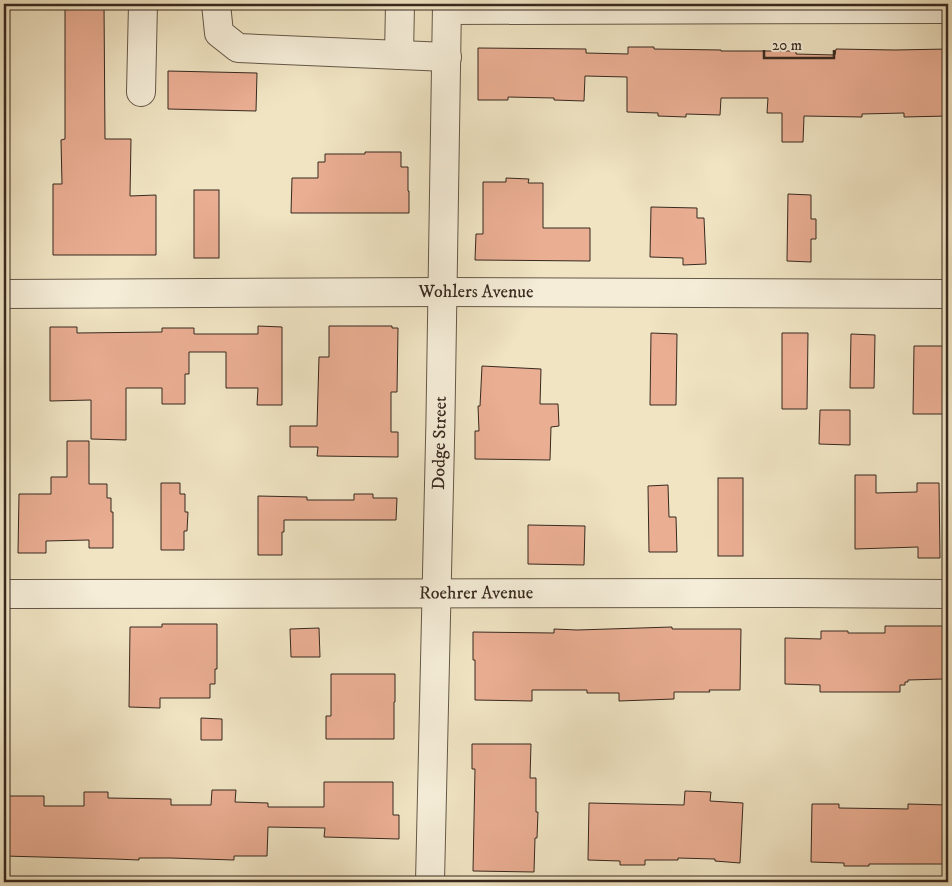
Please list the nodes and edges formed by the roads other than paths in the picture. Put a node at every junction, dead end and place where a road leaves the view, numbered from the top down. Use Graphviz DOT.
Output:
graph roads {
  1 [pos="143,4"];
  2 [pos="216,4"];
  3 [pos="400,4"];
  4 [pos="804,6"];
  5 [pos="447,7"];
  6 [pos="948,9"];
  7 [pos="399,55"];
  8 [pos="446,57"];
  9 [pos="141,92"];
  10 [pos="442,292"];
  11 [pos="4,294"];
  12 [pos="948,294"];
  13 [pos="437,593"];
  14 [pos="4,594"];
  15 [pos="948,594"];
  16 [pos="430,882"];
  1 -- 9 [label="street"];
  2 -- 7 [label="street"];
  3 -- 7 [label="street"];
  4 -- 5 [label="street"];
  4 -- 6 [label="street"];
  5 -- 8 [label="street, Dodge Street"];
  7 -- 8 [label="street"];
  8 -- 10 [label="street, Dodge Street"];
  10 -- 11 [label="street, Wohlers Avenue"];
  10 -- 12 [label="street, Wohlers Avenue"];
  10 -- 13 [label="street, Dodge Street"];
  13 -- 14 [label="street, Roehrer Avenue"];
  13 -- 15 [label="street, Roehrer Avenue"];
  13 -- 16 [label="street, Dodge Street"];
}
